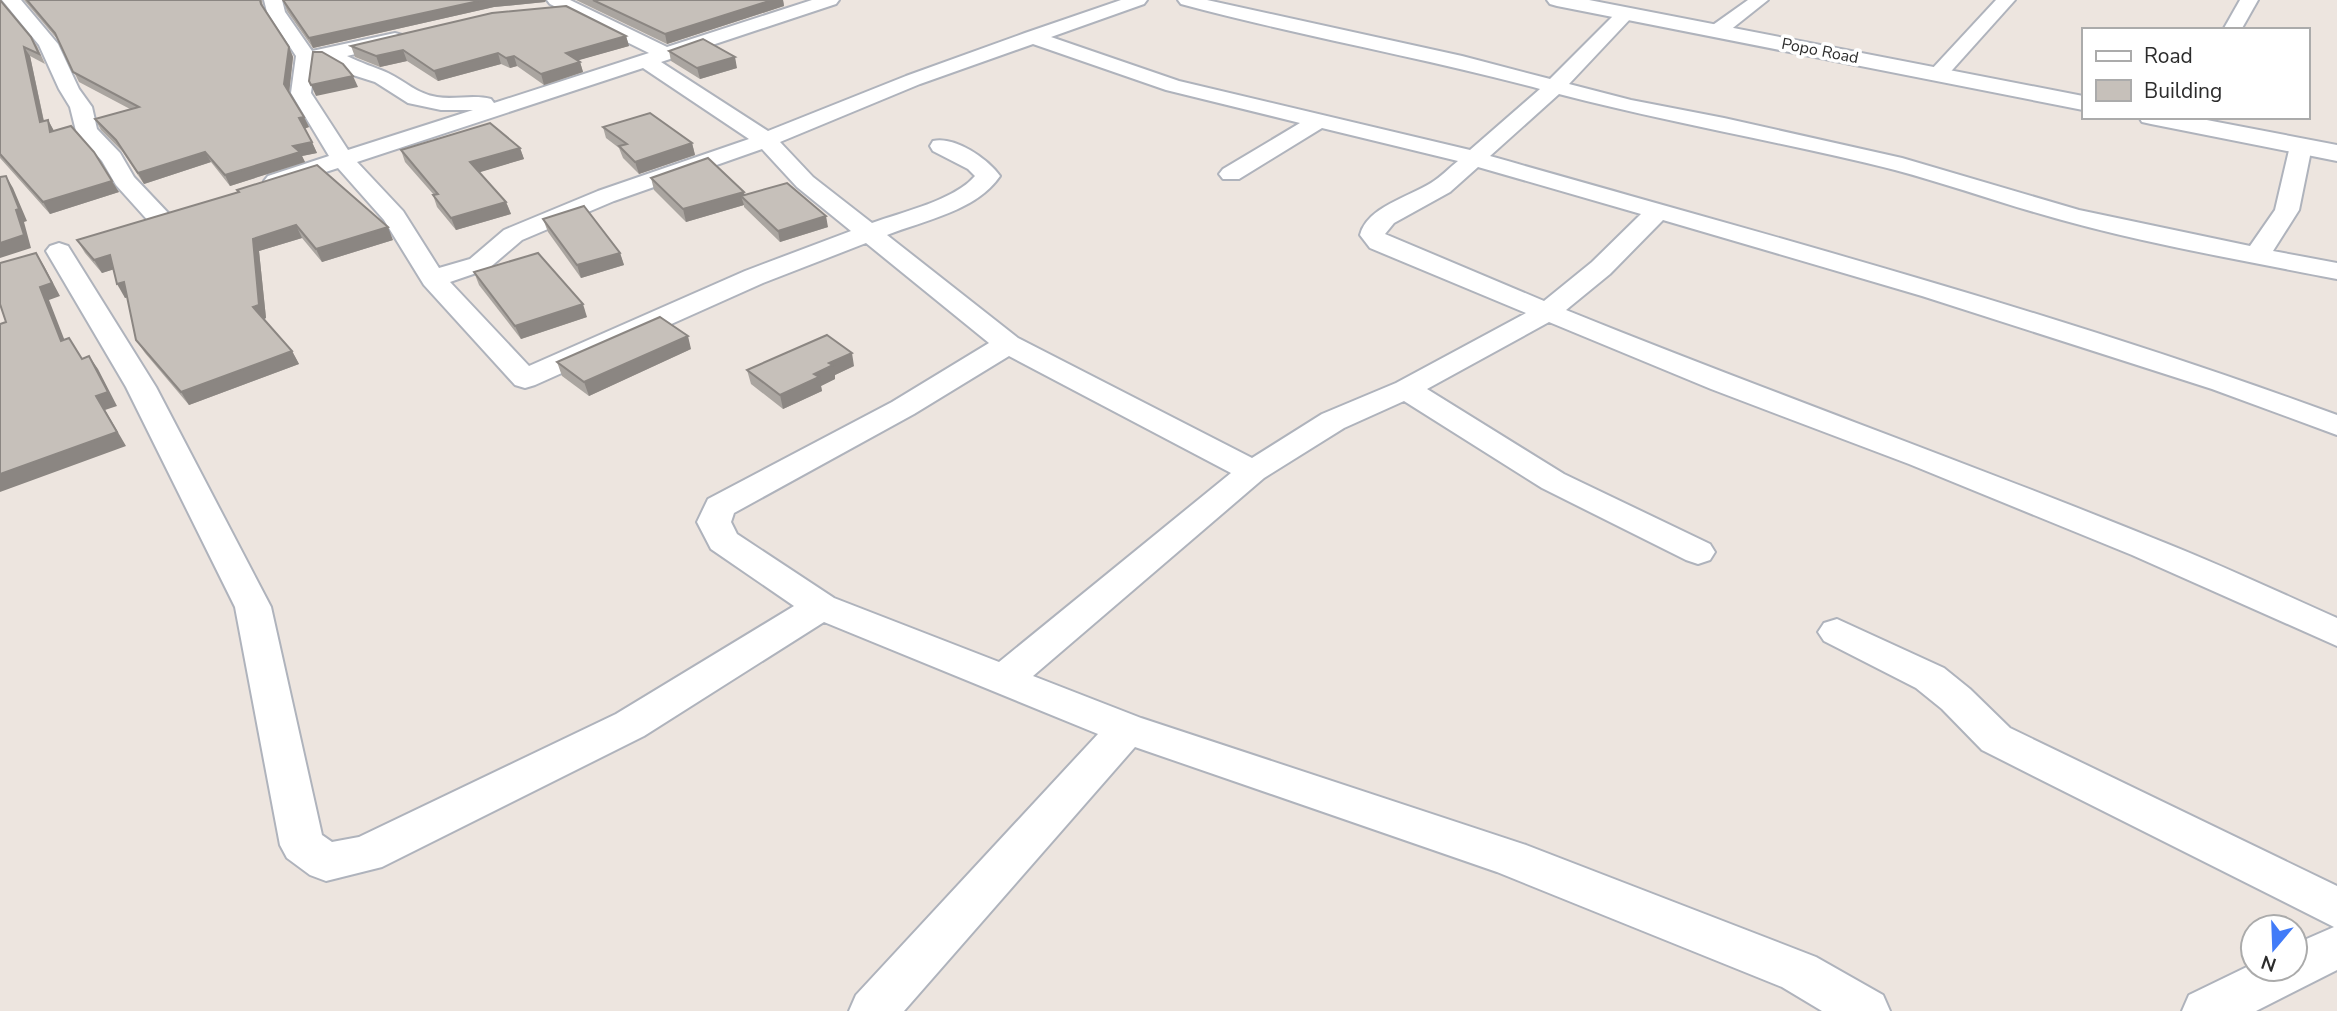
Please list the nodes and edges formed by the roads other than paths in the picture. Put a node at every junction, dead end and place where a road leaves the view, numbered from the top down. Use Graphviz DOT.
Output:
graph roads {
  1 [pos="11,0"];
  2 [pos="273,0"];
  3 [pos="830,0"];
  4 [pos="1138,0"];
  5 [pos="1187,0"];
  6 [pos="1557,0"];
  7 [pos="1759,0"];
  8 [pos="2006,0"];
  9 [pos="2249,0"];
  10 [pos="557,6"];
  11 [pos="1626,13"];
  12 [pos="2233,28"];
  13 [pos="1717,31"];
  14 [pos="419,33"];
  15 [pos="1032,37"];
  16 [pos="330,54"];
  17 [pos="306,56"];
  18 [pos="656,57"];
  19 [pos="1938,74"];
  20 [pos="1555,86"];
  21 [pos="513,103"];
  22 [pos="2082,103"];
  23 [pos="2181,120"];
  24 [pos="1319,121"];
  25 [pos="766,139"];
  26 [pos="941,146"];
  27 [pos="2301,146"];
  28 [pos="2337,153"];
  29 [pos="1474,158"];
  30 [pos="342,159"];
  31 [pos="1231,174"];
  32 [pos="251,189"];
  33 [pos="187,211"];
  34 [pos="1658,211"];
  35 [pos="161,220"];
  36 [pos="136,228"];
  37 [pos="871,233"];
  38 [pos="60,251"];
  39 [pos="2258,254"];
  40 [pos="2337,271"];
  41 [pos="433,279"];
  42 [pos="1546,313"];
  43 [pos="1008,344"];
  44 [pos="1406,390"];
  45 [pos="2337,426"];
  46 [pos="1253,471"];
  47 [pos="1698,552"];
  48 [pos="821,607"];
  49 [pos="1837,632"];
  50 [pos="2337,633"];
  51 [pos="1002,681"];
  52 [pos="1127,729"];
  53 [pos="2337,908"];
  54 [pos="2337,947"];
  55 [pos="2309,961"];
  56 [pos="2263,983"];
  57 [pos="873,1011"];
  58 [pos="1866,1011"];
  59 [pos="2206,1011"];
  1 -- 35 [label="street"];
  2 -- 17 [label="street"];
  3 -- 18 [label="street"];
  4 -- 15 [label="street"];
  5 -- 20 [label="street"];
  6 -- 11 [label="main road, Popo Road"];
  7 -- 13 [label="street"];
  8 -- 19 [label="street"];
  9 -- 12 [label="street"];
  10 -- 18 [label="street"];
  11 -- 13 [label="main road, Popo Road"];
  11 -- 20 [label="street"];
  13 -- 19 [label="main road, Popo Road"];
  14 -- 16 [label="street"];
  15 -- 24 [label="street"];
  15 -- 25 [label="street"];
  16 -- 17 [label="street"];
  16 -- 21 [label="street"];
  17 -- 30 [label="street"];
  18 -- 21 [label="street"];
  18 -- 25 [label="street"];
  19 -- 22 [label="main road, Popo Road"];
  20 -- 29 [label="street"];
  20 -- 39 [label="street"];
  21 -- 30 [label="street"];
  23 -- 27 [label="main road"];
  24 -- 29 [label="street"];
  24 -- 31 [label="street"];
  25 -- 37 [label="street"];
  25 -- 41 [label="street"];
  26 -- 37 [label="street"];
  27 -- 28 [label="main road"];
  27 -- 39 [label="street"];
  29 -- 34 [label="street"];
  29 -- 42 [label="street"];
  30 -- 32 [label="street"];
  30 -- 41 [label="street"];
  33 -- 35 [label="street"];
  34 -- 42 [label="street"];
  34 -- 45 [label="street"];
  35 -- 36 [label="street"];
  37 -- 41 [label="street"];
  37 -- 43 [label="street"];
  38 -- 48 [label="street"];
  39 -- 40 [label="street"];
  42 -- 44 [label="street"];
  42 -- 50 [label="street"];
  43 -- 46 [label="street"];
  43 -- 48 [label="street"];
  44 -- 46 [label="street"];
  44 -- 47 [label="street"];
  46 -- 51 [label="street"];
  48 -- 51 [label="street"];
  49 -- 53 [label="street"];
  51 -- 52 [label="street"];
  52 -- 57 [label="street"];
  52 -- 58 [label="street"];
  54 -- 55 [label="street"];
  56 -- 59 [label="street"];
}
